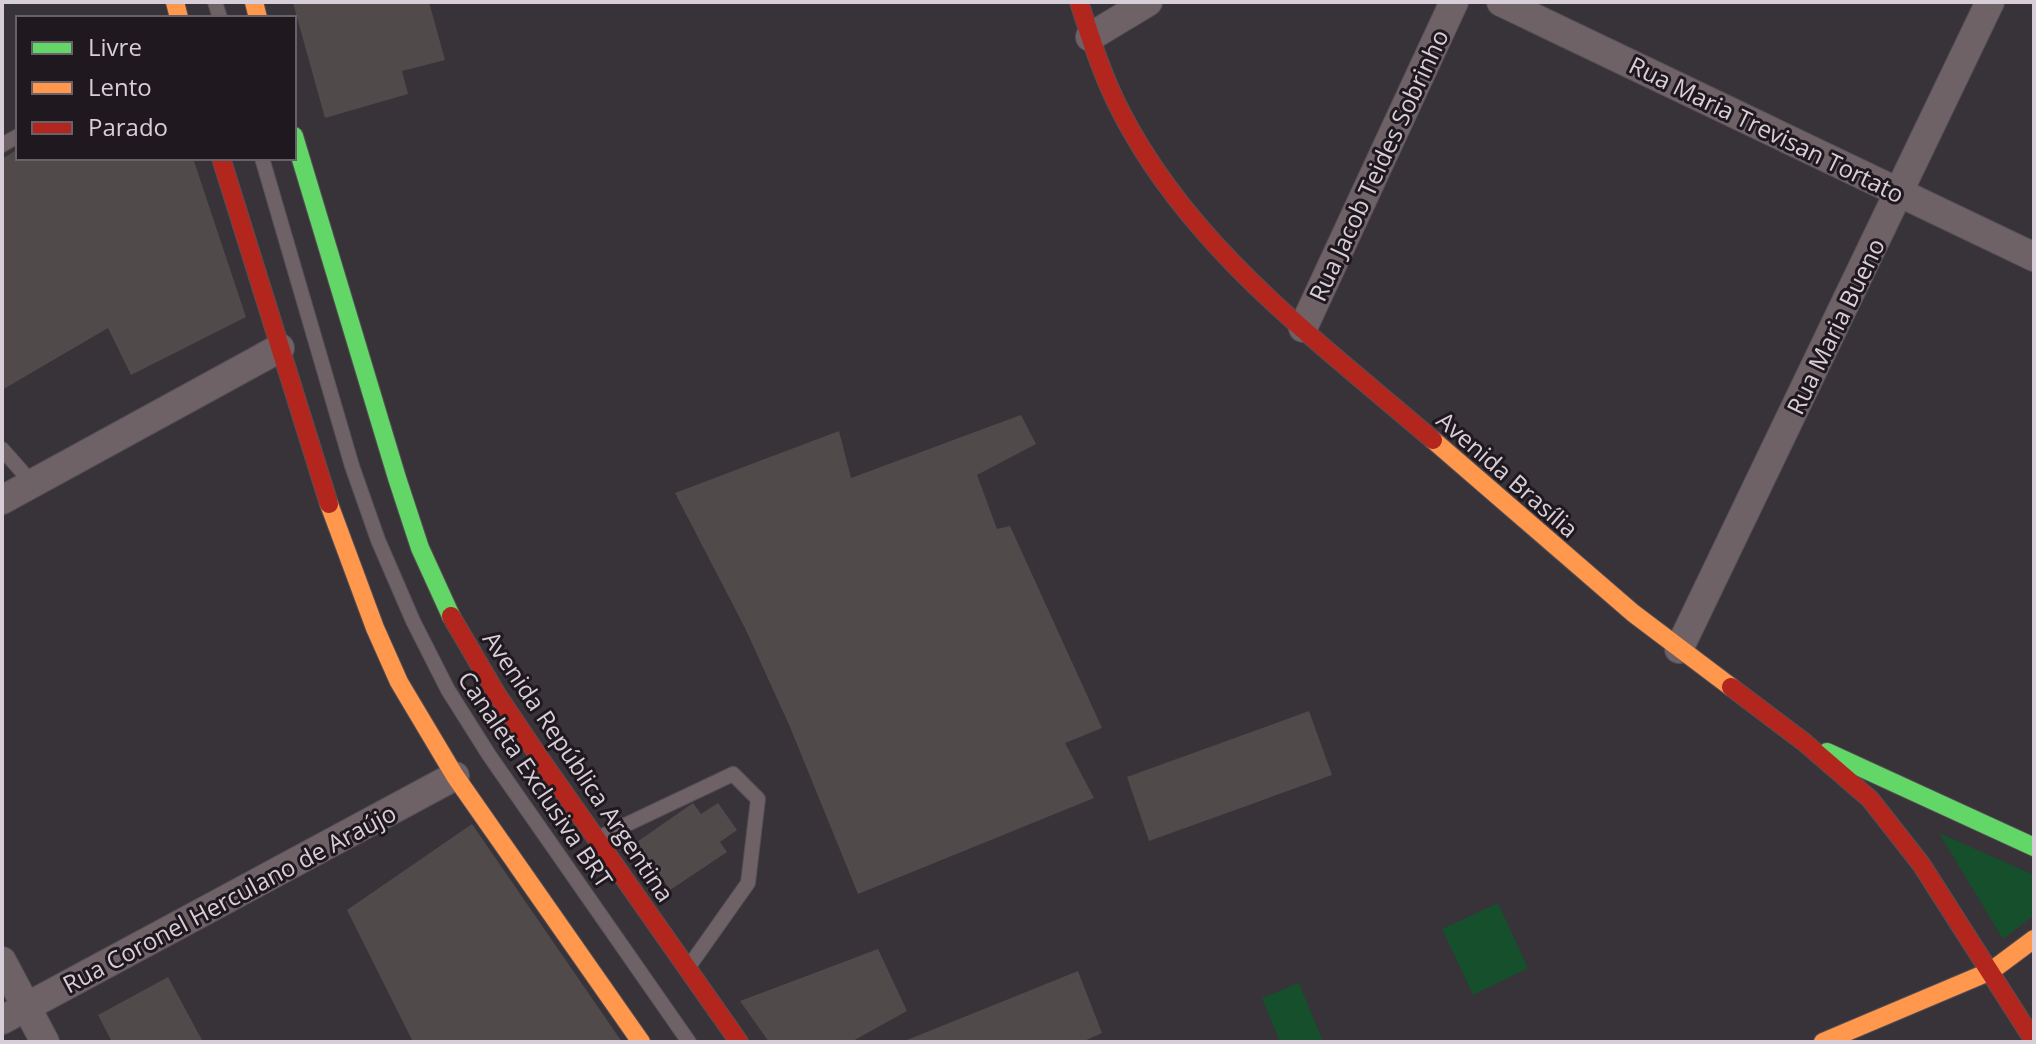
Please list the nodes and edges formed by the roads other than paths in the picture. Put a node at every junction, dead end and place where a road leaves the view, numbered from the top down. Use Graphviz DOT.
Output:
graph roads {
  1 [pos="1079,2"];
  2 [pos="1148,2"];
  3 [pos="1454,2"];
  4 [pos="1501,2"];
  5 [pos="1990,2"];
  6 [pos="1090,37"];
  7 [pos="296,143"];
  8 [pos="222,160"];
  9 [pos="263,160"];
  10 [pos="1899,192"];
  11 [pos="2034,257"];
  12 [pos="1303,328"];
  13 [pos="280,348"];
  14 [pos="2,449"];
  15 [pos="32,483"];
  16 [pos="2,500"];
  17 [pos="1679,649"];
  18 [pos="1804,742"];
  19 [pos="455,776"];
  20 [pos="596,839"];
  21 [pos="2034,847"];
  22 [pos="2034,939"];
  23 [pos="2,961"];
  24 [pos="688,969"];
  25 [pos="1991,971"];
  26 [pos="14,1013"];
  27 [pos="2034,1041"];
  28 [pos="45,1042"];
  29 [pos="641,1042"];
  30 [pos="689,1042"];
  31 [pos="739,1042"];
  32 [pos="1823,1042"];
  1 -- 6 [label="street, Avenida Brasília"];
  2 -- 6 [label="street"];
  3 -- 12 [label="street, Rua Jacob Teides Sobrinho"];
  4 -- 10 [label="street, Rua Maria Trevisan Tortato"];
  5 -- 10 [label="street, Rua Maria Bueno"];
  6 -- 12 [label="street, Avenida Brasília"];
  7 -- 20 [label="street, Avenida República Argentina"];
  8 -- 13 [label="street"];
  9 -- 30 [label="lane, Canaleta Exclusiva BRT"];
  10 -- 11 [label="street, Rua Maria Trevisan Tortato"];
  10 -- 17 [label="street, Rua Maria Bueno"];
  12 -- 17 [label="street, Avenida Brasília"];
  13 -- 15 [label="street"];
  13 -- 19 [label="street"];
  14 -- 15 [label="lane"];
  15 -- 16 [label="street"];
  17 -- 18 [label="street, Avenida Brasília"];
  18 -- 21 [label="street, Avenida Brasília"];
  18 -- 25 [label="street"];
  19 -- 26 [label="street, Rua Coronel Herculano de Araújo"];
  19 -- 29 [label="street"];
  20 -- 24 [label="street, Avenida República Argentina"];
  20 -- 24 [label="lane"];
  22 -- 25 [label="street"];
  23 -- 26 [label="street"];
  24 -- 31 [label="street, Avenida República Argentina"];
  25 -- 27 [label="street"];
  25 -- 32 [label="street"];
  26 -- 28 [label="street"];
}
